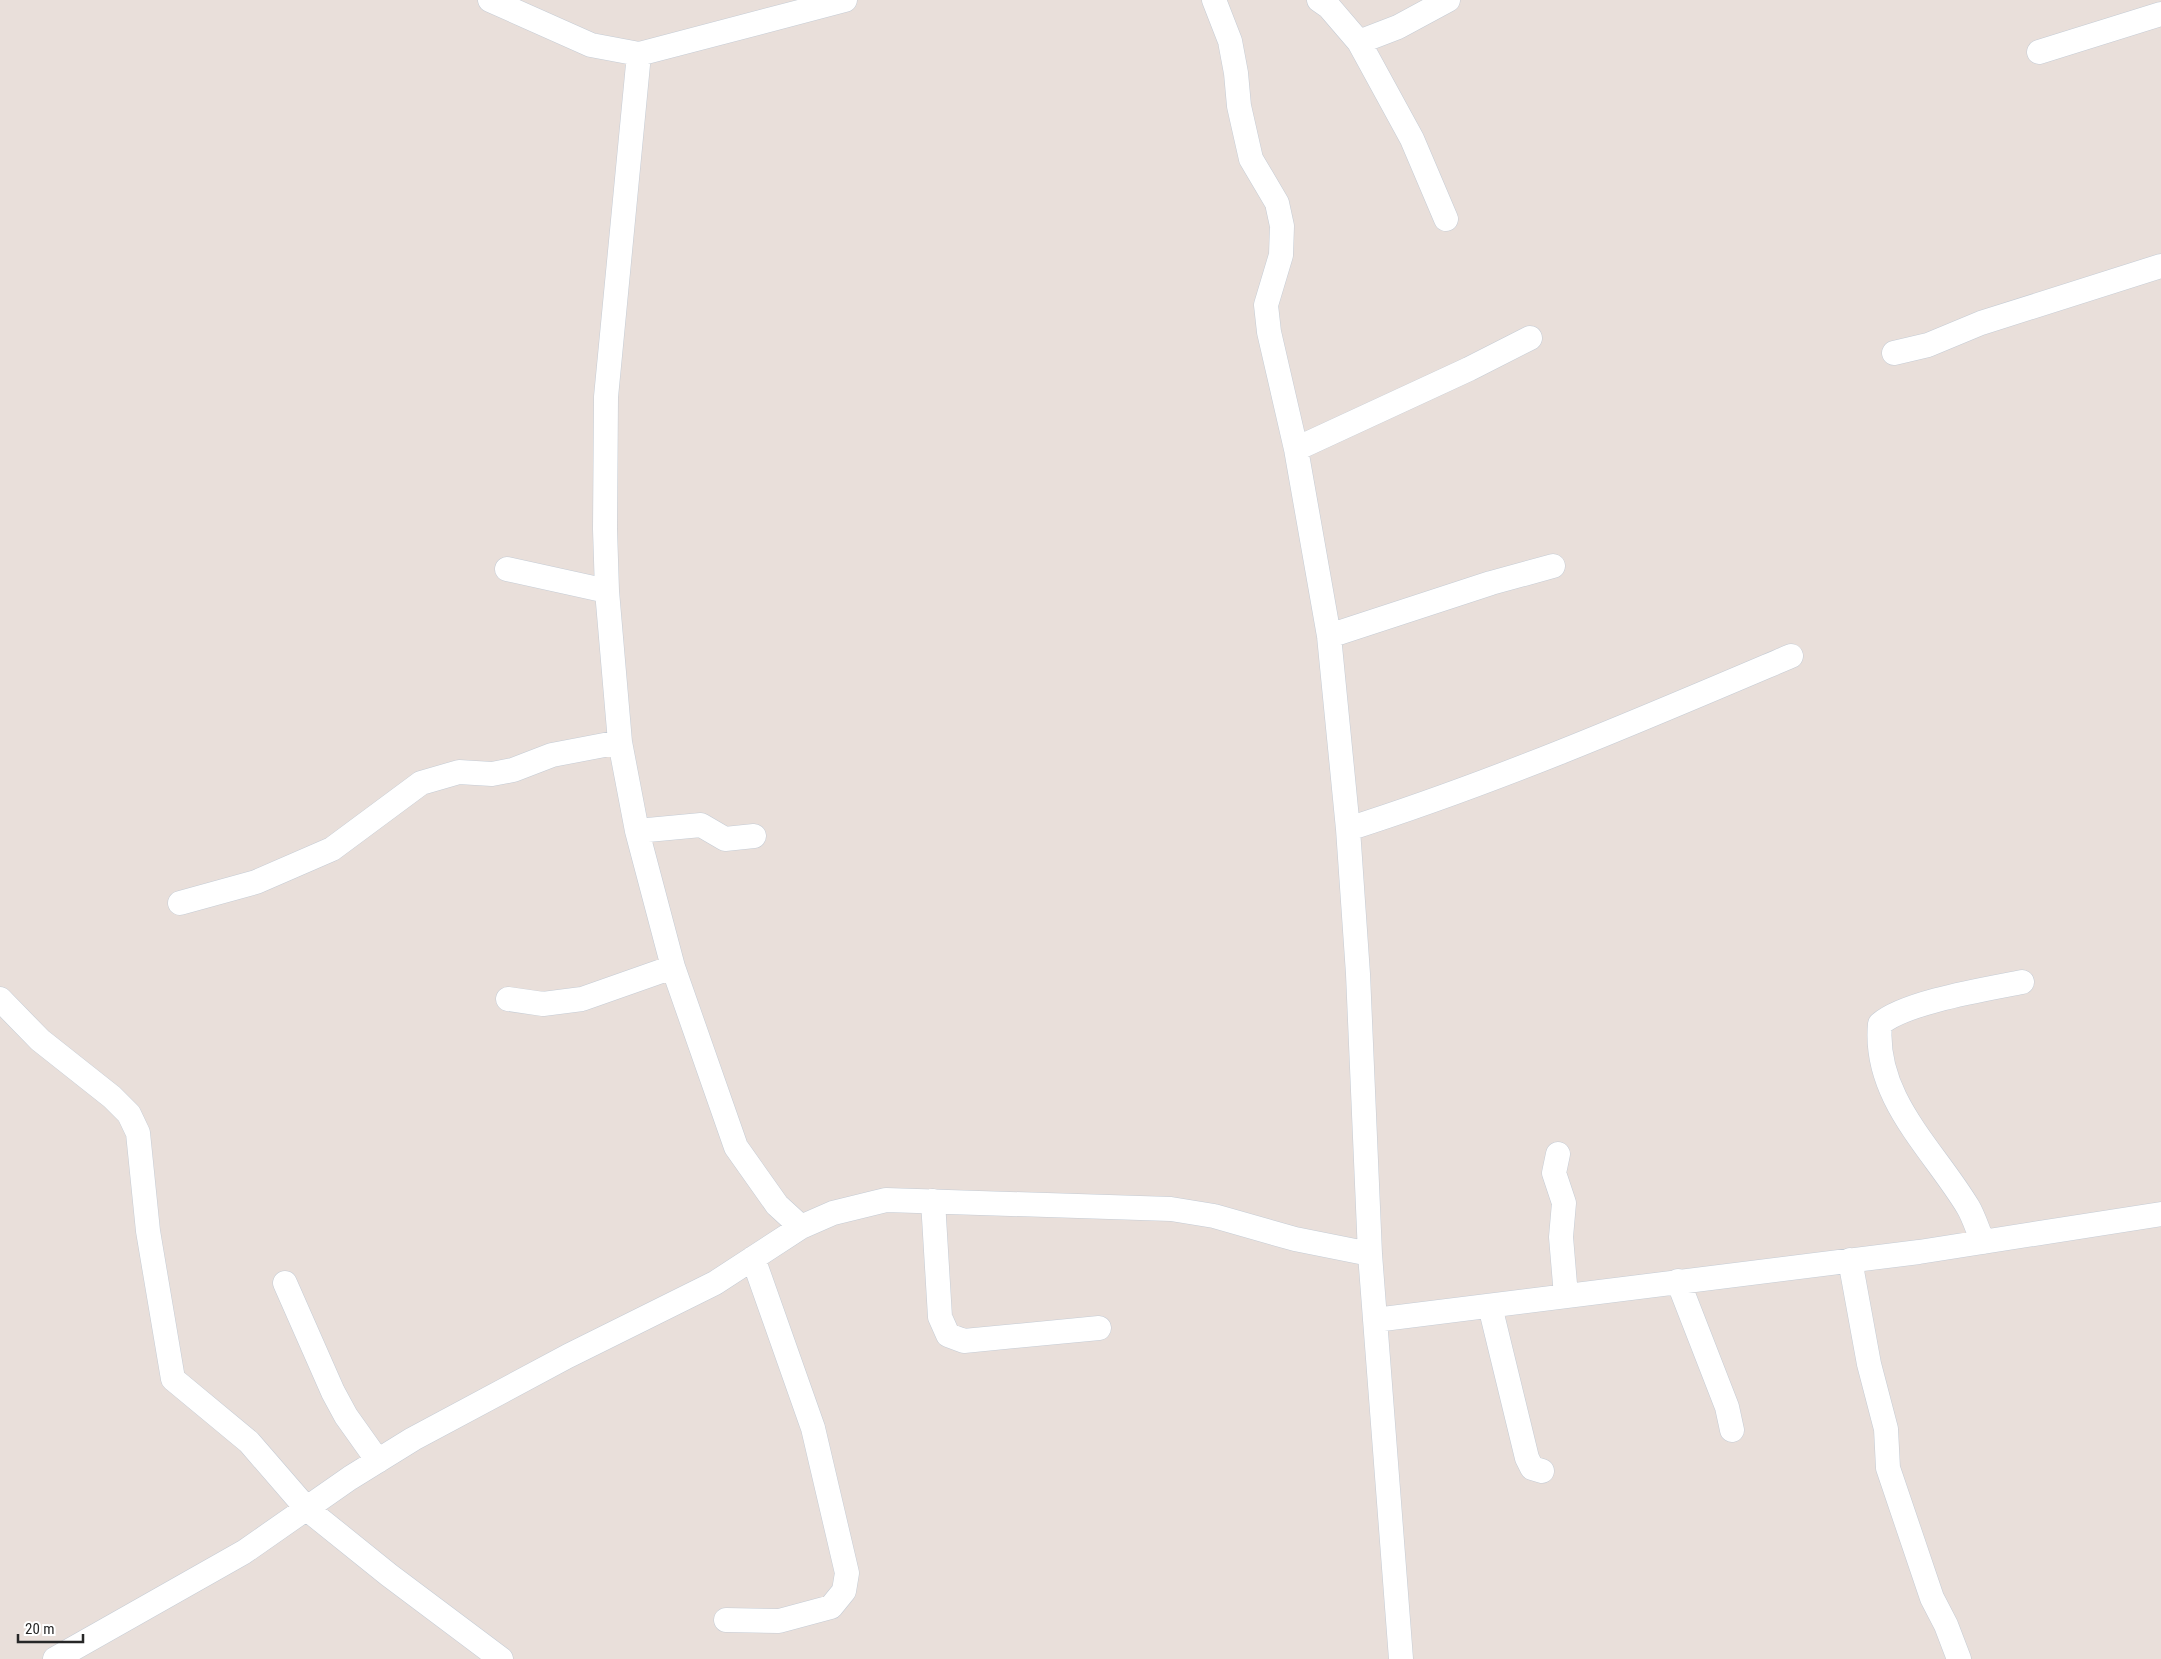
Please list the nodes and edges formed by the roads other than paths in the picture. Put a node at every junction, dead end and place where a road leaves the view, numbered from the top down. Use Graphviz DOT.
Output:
graph roads {
  1 [pos="490,0"];
  2 [pos="845,0"];
  3 [pos="1214,0"];
  4 [pos="1319,0"];
  5 [pos="1448,0"];
  6 [pos="794,6"];
  7 [pos="2161,14"];
  8 [pos="1359,42"];
  9 [pos="2039,52"];
  10 [pos="639,54"];
  11 [pos="1446,220"];
  12 [pos="2161,266"];
  13 [pos="1530,338"];
  14 [pos="1894,353"];
  15 [pos="1296,448"];
  16 [pos="1553,566"];
  17 [pos="507,569"];
  18 [pos="607,591"];
  19 [pos="1329,636"];
  20 [pos="1791,656"];
  21 [pos="620,742"];
  22 [pos="1348,829"];
  23 [pos="637,831"];
  24 [pos="754,836"];
  25 [pos="180,903"];
  26 [pos="673,968"];
  27 [pos="2022,982"];
  28 [pos="0,999"];
  29 [pos="508,999"];
  30 [pos="1558,1154"];
  31 [pos="933,1201"];
  32 [pos="2161,1214"];
  33 [pos="801,1227"];
  34 [pos="1983,1242"];
  35 [pos="1370,1254"];
  36 [pos="753,1258"];
  37 [pos="1850,1260"];
  38 [pos="1678,1281"];
  39 [pos="285,1283"];
  40 [pos="1566,1296"];
  41 [pos="1490,1306"];
  42 [pos="1375,1320"];
  43 [pos="1099,1328"];
  44 [pos="1732,1430"];
  45 [pos="378,1461"];
  46 [pos="1542,1471"];
  47 [pos="307,1509"];
  48 [pos="726,1620"];
  49 [pos="88,1650"];
  50 [pos="55,1659"];
  51 [pos="501,1659"];
  52 [pos="1401,1659"];
  53 [pos="1959,1659"];
  1 -- 10 [label="street"];
  2 -- 6 [label="street"];
  3 -- 15 [label="street"];
  4 -- 8 [label="street"];
  5 -- 8 [label="street"];
  6 -- 10 [label="street"];
  7 -- 9 [label="street"];
  8 -- 11 [label="street"];
  10 -- 18 [label="street"];
  12 -- 14 [label="street"];
  13 -- 15 [label="street"];
  15 -- 19 [label="street"];
  16 -- 19 [label="street"];
  17 -- 18 [label="street"];
  18 -- 21 [label="street"];
  19 -- 22 [label="street"];
  20 -- 22 [label="street"];
  21 -- 23 [label="street"];
  21 -- 25 [label="street"];
  22 -- 35 [label="street"];
  23 -- 24 [label="street"];
  23 -- 26 [label="street"];
  26 -- 29 [label="street"];
  26 -- 33 [label="street"];
  27 -- 34 [label="street"];
  28 -- 47 [label="street"];
  30 -- 40 [label="street"];
  31 -- 33 [label="street"];
  31 -- 35 [label="street"];
  31 -- 43 [label="street"];
  32 -- 34 [label="street"];
  33 -- 36 [label="street"];
  34 -- 37 [label="street"];
  35 -- 42 [label="street"];
  36 -- 45 [label="street"];
  36 -- 48 [label="street"];
  37 -- 38 [label="street"];
  37 -- 53 [label="street"];
  38 -- 40 [label="street"];
  38 -- 44 [label="street"];
  39 -- 45 [label="street"];
  40 -- 41 [label="street"];
  41 -- 42 [label="street"];
  41 -- 46 [label="street"];
  42 -- 52 [label="street"];
  45 -- 47 [label="street"];
  47 -- 49 [label="street"];
  47 -- 51 [label="street"];
  49 -- 50 [label="street"];
}
